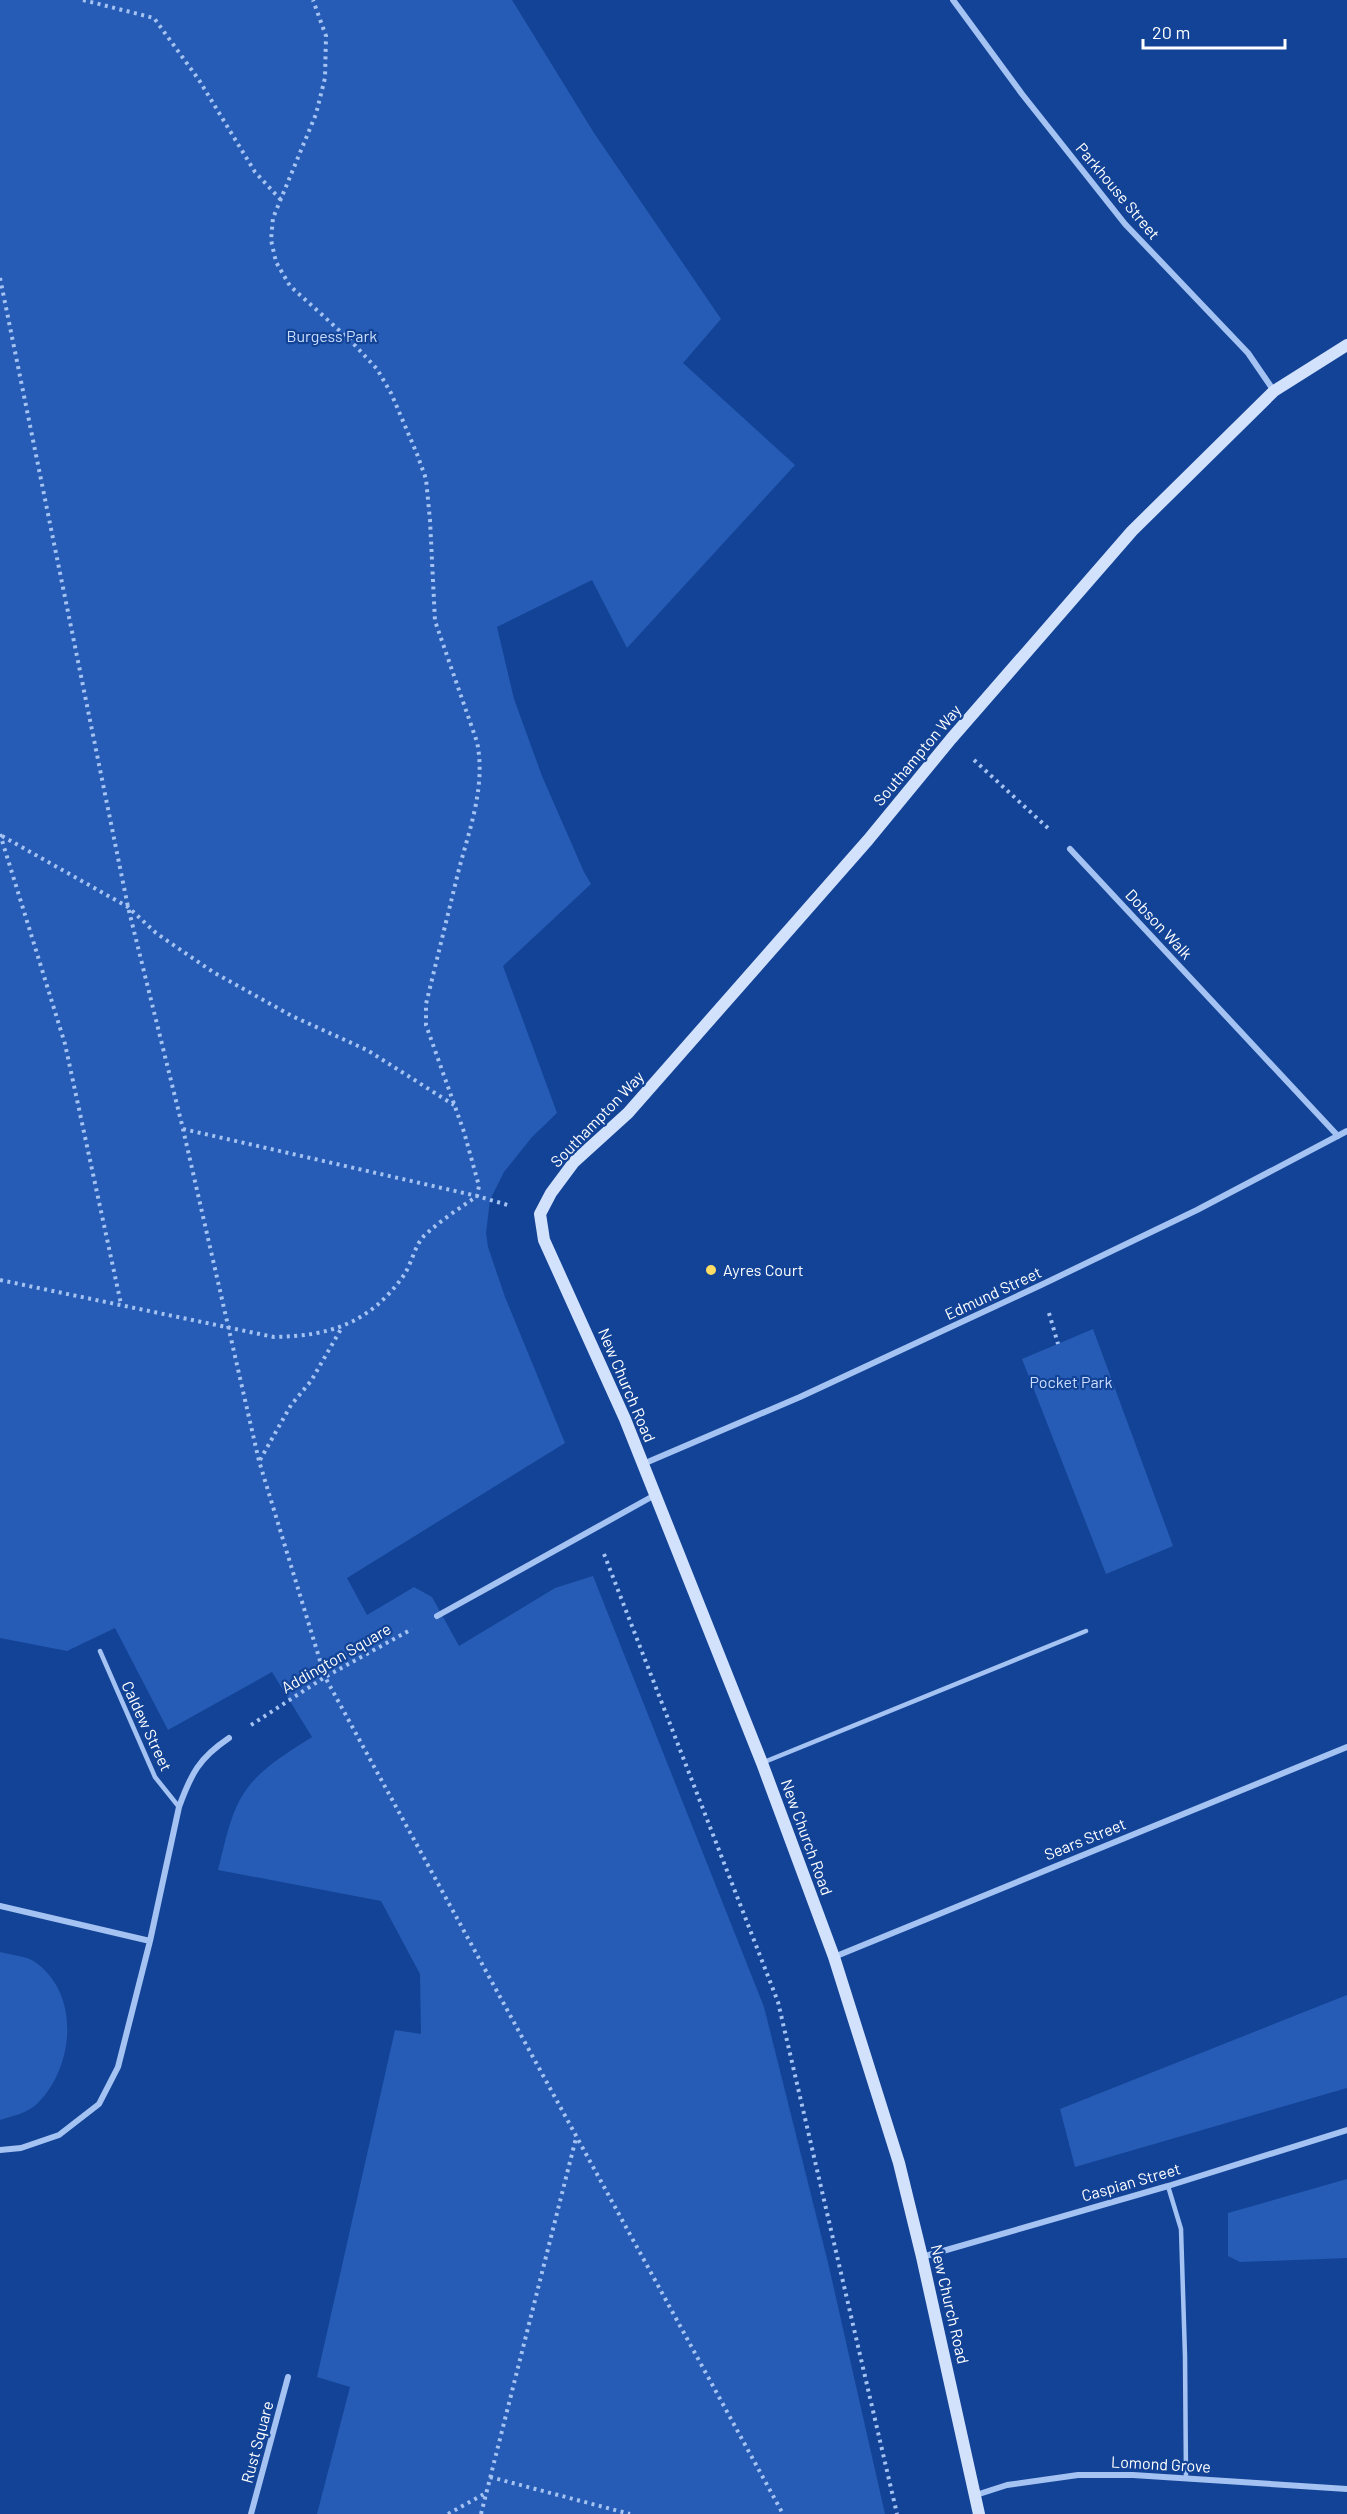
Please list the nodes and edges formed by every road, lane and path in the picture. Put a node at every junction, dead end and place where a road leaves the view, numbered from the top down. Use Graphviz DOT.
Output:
graph roads {
  1 [pos="83,0"];
  2 [pos="313,0"];
  3 [pos="953,0"];
  4 [pos="281,200"];
  5 [pos="0,278"];
  6 [pos="1347,345"];
  7 [pos="1274,391"];
  8 [pos="951,739"];
  9 [pos="1,835"];
  10 [pos="1070,849"];
  11 [pos="128,907"];
  12 [pos="454,1105"];
  13 [pos="183,1129"];
  14 [pos="1347,1131"];
  15 [pos="1338,1136"];
  16 [pos="477,1196"];
  17 [pos="540,1214"];
  18 [pos="0,1280"];
  19 [pos="121,1304"];
  20 [pos="230,1328"];
  21 [pos="341,1328"];
  22 [pos="259,1461"];
  23 [pos="642,1464"];
  24 [pos="655,1495"];
  25 [pos="607,1563"];
  26 [pos="436,1616"];
  27 [pos="1086,1631"];
  28 [pos="100,1651"];
  29 [pos="325,1677"];
  30 [pos="230,1738"];
  31 [pos="1347,1747"];
  32 [pos="762,1763"];
  33 [pos="178,1807"];
  34 [pos="0,1906"];
  35 [pos="150,1941"];
  36 [pos="834,1957"];
  37 [pos="1347,2130"];
  38 [pos="576,2138"];
  39 [pos="0,2150"];
  40 [pos="1168,2186"];
  41 [pos="922,2257"];
  42 [pos="288,2377"];
  43 [pos="490,2477"];
  44 [pos="1186,2478"];
  45 [pos="1347,2489"];
  46 [pos="486,2493"];
  47 [pos="976,2495"];
  48 [pos="251,2514"];
  49 [pos="448,2514"];
  50 [pos="481,2514"];
  51 [pos="630,2514"];
  52 [pos="783,2514"];
  53 [pos="897,2514"];
  54 [pos="980,2514"];
  1 -- 4 [label="path"];
  2 -- 4 [label="path"];
  3 -- 7 [label="street, Parkhouse Street"];
  4 -- 12 [label="path"];
  5 -- 11 [label="path"];
  6 -- 7 [label="main road, Southampton Way"];
  7 -- 8 [label="main road, Southampton Way"];
  8 -- 10 [label="path"];
  8 -- 17 [label="main road, Southampton Way"];
  9 -- 11 [label="path"];
  9 -- 19 [label="path"];
  10 -- 15 [label="street, Dobson Walk"];
  11 -- 12 [label="path"];
  11 -- 13 [label="path"];
  12 -- 16 [label="path"];
  13 -- 16 [label="path"];
  13 -- 20 [label="path"];
  14 -- 15 [label="street, Edmund Street"];
  15 -- 23 [label="street, Edmund Street"];
  16 -- 17 [label="path"];
  16 -- 21 [label="path"];
  17 -- 23 [label="main road, New Church Road"];
  18 -- 19 [label="path"];
  19 -- 20 [label="path"];
  20 -- 21 [label="path"];
  20 -- 22 [label="path"];
  21 -- 22 [label="path"];
  22 -- 29 [label="path"];
  23 -- 24 [label="main road, New Church Road"];
  24 -- 26 [label="street"];
  24 -- 32 [label="main road, New Church Road"];
  25 -- 53 [label="path"];
  26 -- 29 [label="path, Addington Square"];
  27 -- 32 [label="lane"];
  28 -- 33 [label="lane, Caldew Street"];
  29 -- 30 [label="path, Addington Square"];
  29 -- 38 [label="path"];
  30 -- 33 [label="street"];
  31 -- 36 [label="street, Sears Street"];
  32 -- 36 [label="main road, New Church Road"];
  33 -- 35 [label="street"];
  34 -- 35 [label="street"];
  35 -- 39 [label="street"];
  36 -- 41 [label="main road, New Church Road"];
  37 -- 40 [label="street, Caspian Street"];
  38 -- 43 [label="path"];
  38 -- 52 [label="path"];
  40 -- 41 [label="street, Caspian Street"];
  40 -- 44 [label="lane"];
  41 -- 47 [label="main road, New Church Road"];
  42 -- 48 [label="street, Rust Square"];
  43 -- 46 [label="path"];
  43 -- 51 [label="path"];
  44 -- 45 [label="street, Lomond Grove"];
  44 -- 47 [label="street, Lomond Grove"];
  46 -- 49 [label="path"];
  46 -- 50 [label="path"];
  47 -- 54 [label="main road, New Church Road"];
}
